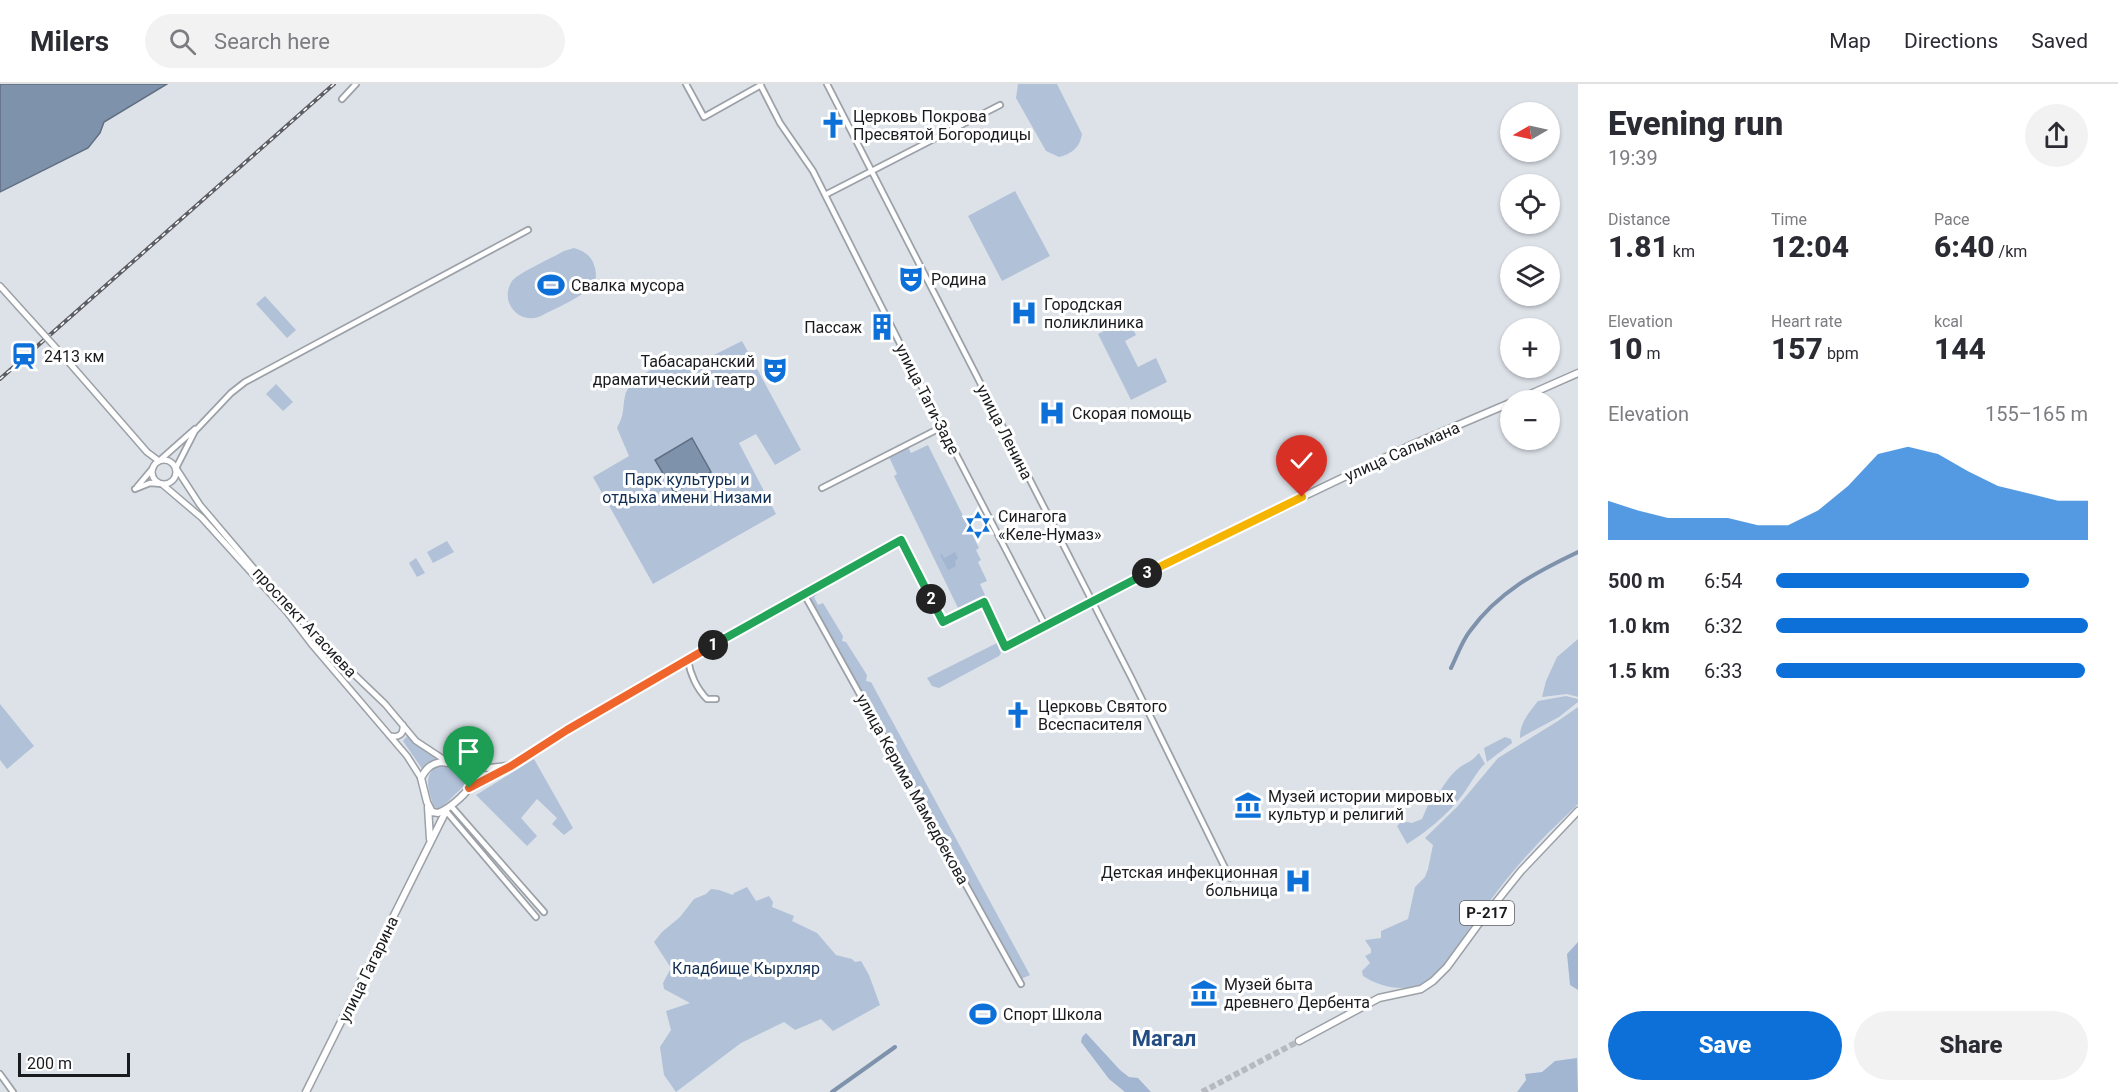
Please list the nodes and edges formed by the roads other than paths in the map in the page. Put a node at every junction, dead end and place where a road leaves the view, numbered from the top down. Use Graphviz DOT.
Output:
graph roads {
  1 [pos="356,84"];
  2 [pos="686,84"];
  3 [pos="827,84"];
  4 [pos="761,85"];
  5 [pos="342,99"];
  6 [pos="1000,105"];
  7 [pos="872,172"];
  8 [pos="825,195"];
  9 [pos="528,230"];
  10 [pos="0,286"];
  11 [pos="1578,373"];
  12 [pos="1540,390"];
  13 [pos="1500,407"];
  14 [pos="205,421"];
  15 [pos="942,427"];
  16 [pos="147,452"];
  17 [pos="159,461"];
  18 [pos="153,468"];
  19 [pos="176,468"];
  20 [pos="162,484"];
  21 [pos="822,488"];
  22 [pos="804,594"];
  23 [pos="1092,602"];
  24 [pos="284,605"];
  25 [pos="276,613"];
  26 [pos="1046,627"];
  27 [pos="1005,647"];
  28 [pos="688,660"];
  29 [pos="358,678"];
  30 [pos="350,690"];
  31 [pos="717,699"];
  32 [pos="403,725"];
  33 [pos="390,736"];
  34 [pos="448,762"];
  35 [pos="472,766"];
  36 [pos="421,778"];
  37 [pos="469,788"];
  38 [pos="427,802"];
  39 [pos="449,808"];
  40 [pos="1578,811"];
  41 [pos="429,846"];
  42 [pos="1230,878"];
  43 [pos="544,912"];
  44 [pos="536,917"];
  45 [pos="1021,984"];
  46 [pos="1299,1041"];
  47 [pos="0,1074"];
  48 [pos="13,1092"];
  49 [pos="306,1092"];
  1 -- 5 [label="street"];
  2 -- 4 [label="street"];
  3 -- 7 [label="street, улица Ленина"];
  4 -- 8 [label="street, улица Таги-Заде"];
  6 -- 7 [label="street"];
  7 -- 8 [label="street"];
  7 -- 23 [label="street, улица Ленина"];
  8 -- 15 [label="street, улица Таги-Заде"];
  9 -- 14 [label="street"];
  10 -- 16 [label="main road, bridge"];
  11 -- 12 [label="main road"];
  13 -- 23 [label="main road, улица Сальмана"];
  14 -- 17 [label="street"];
  14 -- 19 [label="street"];
  15 -- 21 [label="street"];
  15 -- 26 [label="street, улица Таги-Заде"];
  16 -- 17 [label="main road"];
  16 -- 18 [label="main road"];
  17 -- 18 [label="main road"];
  17 -- 19 [label="main road"];
  18 -- 20 [label="main road"];
  18 -- 20 [label="street"];
  19 -- 20 [label="main road"];
  19 -- 24 [label="main road, проспект Агасиева"];
  20 -- 24 [label="main road, проспект Агасиева"];
  22 -- 27 [label="main road"];
  22 -- 28 [label="main road"];
  22 -- 45 [label="street, улица Керима Мамедбекова"];
  23 -- 26 [label="main road, улица Сальмана"];
  23 -- 42 [label="street, улица Ленина"];
  24 -- 25 [label="main road"];
  24 -- 29 [label="main road, проспект Агасиева"];
  24 -- 30 [label="main road, проспект Агасиева"];
  26 -- 27 [label="main road, улица Сальмана"];
  27 -- 35 [label="main road"];
  28 -- 31 [label="street"];
  28 -- 37 [label="main road"];
  29 -- 30 [label="main road"];
  29 -- 32 [label="main road, проспект Агасиева"];
  30 -- 33 [label="main road, проспект Агасиева"];
  32 -- 33 [label="main road"];
  32 -- 34 [label="main road, проспект Агасиева"];
  33 -- 36 [label="main road, проспект Агасиева"];
  34 -- 35 [label="main road"];
  34 -- 36 [label="main road"];
  35 -- 37 [label="main road"];
  36 -- 38 [label="main road"];
  37 -- 39 [label="main road"];
  38 -- 39 [label="main road"];
  38 -- 41 [label="main road, улица Гагарина"];
  39 -- 41 [label="main road, улица Гагарина"];
  39 -- 43 [label="street"];
  39 -- 44 [label="street"];
  40 -- 46 [label="main road, Р-217"];
  41 -- 49 [label="main road, улица Гагарина"];
  47 -- 48 [label="street"];
}
